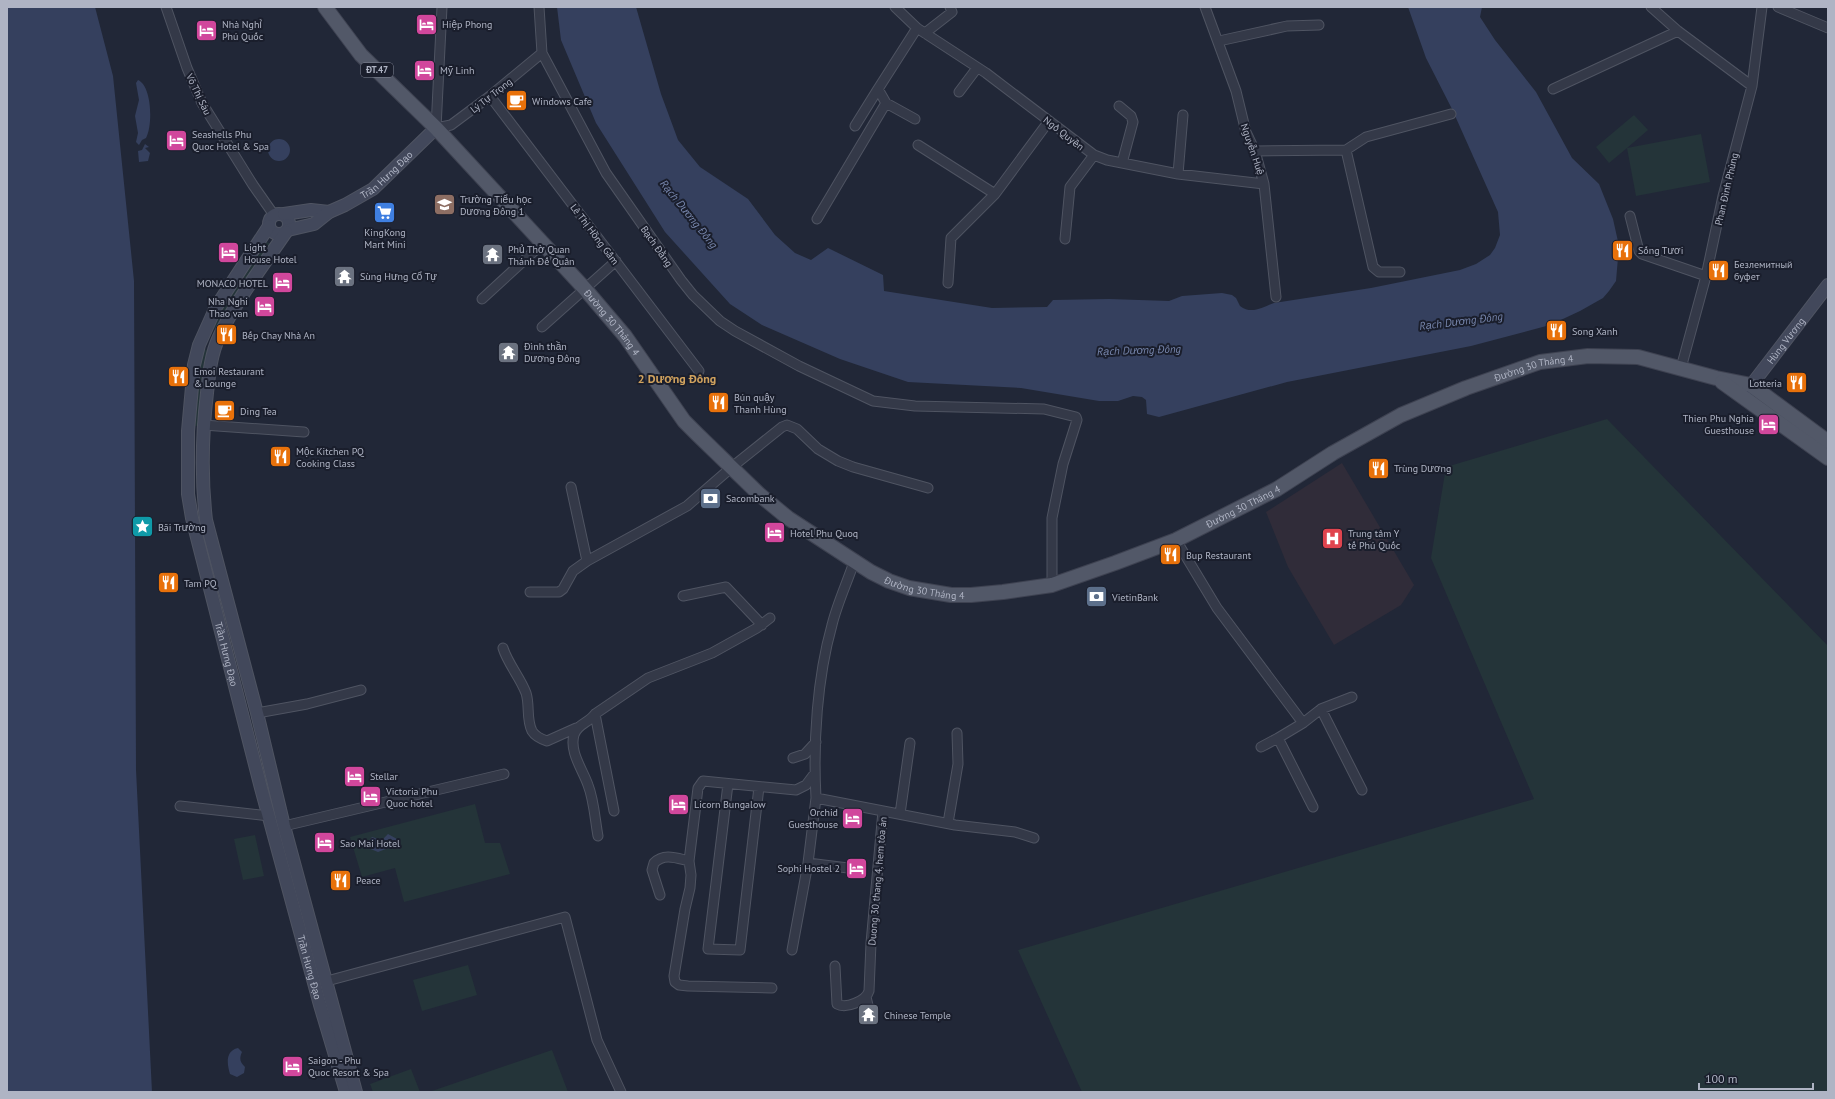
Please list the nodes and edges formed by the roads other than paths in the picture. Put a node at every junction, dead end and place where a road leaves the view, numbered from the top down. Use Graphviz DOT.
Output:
graph roads {
  1 [pos="176,7"];
  2 [pos="325,7"];
  3 [pos="442,7"];
  4 [pos="539,7"];
  5 [pos="895,7"];
  6 [pos="950,7"];
  7 [pos="1205,7"];
  8 [pos="1651,7"];
  9 [pos="1762,7"];
  10 [pos="1778,7"];
  11 [pos="167,9"];
  12 [pos="1319,25"];
  13 [pos="1828,28"];
  14 [pos="921,31"];
  15 [pos="1678,31"];
  16 [pos="1219,41"];
  17 [pos="542,54"];
  18 [pos="977,68"];
  19 [pos="1752,86"];
  20 [pos="878,89"];
  21 [pos="1553,89"];
  22 [pos="959,92"];
  23 [pos="490,96"];
  24 [pos="886,103"];
  25 [pos="1119,106"];
  26 [pos="1451,114"];
  27 [pos="1183,115"];
  28 [pos="915,119"];
  29 [pos="1049,121"];
  30 [pos="855,126"];
  31 [pos="436,128"];
  32 [pos="918,145"];
  33 [pos="1346,150"];
  34 [pos="1255,152"];
  35 [pos="1094,155"];
  36 [pos="1122,164"];
  37 [pos="1178,174"];
  38 [pos="1264,184"];
  39 [pos="995,194"];
  40 [pos="329,212"];
  41 [pos="279,215"];
  42 [pos="1630,216"];
  43 [pos="817,219"];
  44 [pos="269,226"];
  45 [pos="287,231"];
  46 [pos="1065,238"];
  47 [pos="543,243"];
  48 [pos="616,261"];
  49 [pos="1400,272"];
  50 [pos="1706,276"];
  51 [pos="948,283"];
  52 [pos="1828,285"];
  53 [pos="585,289"];
  54 [pos="1276,297"];
  55 [pos="482,299"];
  56 [pos="542,327"];
  57 [pos="204,330"];
  58 [pos="219,337"];
  59 [pos="1681,368"];
  60 [pos="699,371"];
  61 [pos="1747,391"];
  62 [pos="203,429"];
  63 [pos="188,431"];
  64 [pos="304,432"];
  65 [pos="1827,451"];
  66 [pos="732,467"];
  67 [pos="571,487"];
  68 [pos="928,488"];
  69 [pos="1176,540"];
  70 [pos="587,561"];
  71 [pos="854,562"];
  72 [pos="1052,585"];
  73 [pos="530,592"];
  74 [pos="683,596"];
  75 [pos="770,618"];
  76 [pos="762,624"];
  77 [pos="503,648"];
  78 [pos="361,690"];
  79 [pos="1352,697"];
  80 [pos="1321,709"];
  81 [pos="257,713"];
  82 [pos="595,714"];
  83 [pos="243,716"];
  84 [pos="1303,723"];
  85 [pos="576,728"];
  86 [pos="957,733"];
  87 [pos="1278,738"];
  88 [pos="816,742"];
  89 [pos="910,743"];
  90 [pos="1261,747"];
  91 [pos="793,758"];
  92 [pos="815,773"];
  93 [pos="504,774"];
  94 [pos="728,784"];
  95 [pos="759,787"];
  96 [pos="1362,790"];
  97 [pos="816,798"];
  98 [pos="180,806"];
  99 [pos="1313,807"];
  100 [pos="614,811"];
  101 [pos="883,811"];
  102 [pos="282,814"];
  103 [pos="900,814"];
  104 [pos="269,816"];
  105 [pos="948,824"];
  106 [pos="284,826"];
  107 [pos="598,836"];
  108 [pos="1034,838"];
  109 [pos="689,861"];
  110 [pos="808,863"];
  111 [pos="848,868"];
  112 [pos="660,895"];
  113 [pos="792,950"];
  114 [pos="835,966"];
  115 [pos="327,980"];
  116 [pos="772,988"];
  117 [pos="866,997"];
  118 [pos="870,1013"];
  119 [pos="342,1056"];
  120 [pos="346,1092"];
  121 [pos="356,1092"];
  122 [pos="621,1092"];
  1 -- 11 [label="street"];
  2 -- 31 [label="main road, Đường 30 Tháng 4 / ĐT.47"];
  3 -- 31 [label="street"];
  4 -- 17 [label="street, Bạch Đằng"];
  5 -- 14 [label="street, Ngô Quyền"];
  6 -- 14 [label="street"];
  7 -- 16 [label="street, Nguyễn Huệ"];
  8 -- 15 [label="street"];
  9 -- 19 [label="street, Phan Đình Phùng"];
  10 -- 13 [label="street"];
  11 -- 41 [label="street, Võ Thị Sáu"];
  12 -- 16 [label="street"];
  14 -- 18 [label="street, Ngô Quyền"];
  14 -- 20 [label="street"];
  15 -- 19 [label="street"];
  15 -- 21 [label="street"];
  16 -- 34 [label="street, Nguyễn Huệ"];
  17 -- 23 [label="street, Lý Tự Trọng"];
  17 -- 72 [label="street, Bạch Đằng"];
  18 -- 22 [label="street"];
  18 -- 29 [label="street, Ngô Quyền"];
  19 -- 50 [label="street, Phan Đình Phùng"];
  20 -- 24 [label="street"];
  20 -- 30 [label="street"];
  23 -- 31 [label="street, Lý Tự Trọng"];
  23 -- 48 [label="street, Lê Thị Hồng Gấm"];
  24 -- 28 [label="street"];
  24 -- 43 [label="street"];
  25 -- 36 [label="street"];
  26 -- 33 [label="street"];
  27 -- 37 [label="street"];
  29 -- 35 [label="street, Ngô Quyền"];
  29 -- 39 [label="street"];
  31 -- 40 [label="main road, Trần Hưng Đạo"];
  31 -- 47 [label="main road, Đường 30 Tháng 4"];
  32 -- 39 [label="street"];
  33 -- 34 [label="street"];
  33 -- 49 [label="street"];
  34 -- 38 [label="street, Nguyễn Huệ"];
  35 -- 36 [label="street, Ngô Quyền"];
  35 -- 46 [label="street"];
  36 -- 37 [label="street, Ngô Quyền"];
  37 -- 38 [label="street, Ngô Quyền"];
  38 -- 54 [label="street, Nguyễn Huệ"];
  39 -- 51 [label="street"];
  40 -- 41 [label="main road, Trần Hưng Đạo"];
  40 -- 45 [label="main road, Trần Hưng Đạo"];
  41 -- 44 [label="main road"];
  41 -- 45 [label="main road"];
  42 -- 50 [label="street"];
  44 -- 45 [label="main road"];
  44 -- 57 [label="main road, Trần Hưng Đạo"];
  45 -- 58 [label="main road, Trần Hưng Đạo"];
  47 -- 53 [label="main road, Đường 30 Tháng 4"];
  47 -- 55 [label="street"];
  48 -- 53 [label="street"];
  48 -- 60 [label="street, Lê Thị Hồng Gấm"];
  50 -- 59 [label="street, Phan Đình Phùng"];
  52 -- 61 [label="main road, Hùng Vương"];
  53 -- 56 [label="street"];
  53 -- 66 [label="main road, Đường 30 Tháng 4"];
  57 -- 58 [label="main road"];
  57 -- 63 [label="main road, Trần Hưng Đạo"];
  58 -- 62 [label="main road, Trần Hưng Đạo"];
  59 -- 61 [label="main road, Đường 30 Tháng 4"];
  59 -- 69 [label="main road, Đường 30 Tháng 4"];
  61 -- 65 [label="main road, Đường 30 Tháng 4"];
  62 -- 63 [label="main road"];
  62 -- 64 [label="street"];
  62 -- 81 [label="main road, Trần Hưng Đạo"];
  63 -- 83 [label="main road, Trần Hưng Đạo"];
  66 -- 68 [label="street"];
  66 -- 70 [label="street"];
  66 -- 71 [label="main road, Đường 30 Tháng 4"];
  67 -- 70 [label="street"];
  69 -- 72 [label="main road, Đường 30 Tháng 4"];
  69 -- 84 [label="street"];
  70 -- 73 [label="street"];
  71 -- 72 [label="main road, Đường 30 Tháng 4"];
  71 -- 88 [label="street"];
  74 -- 76 [label="street"];
  75 -- 76 [label="street"];
  76 -- 82 [label="street"];
  77 -- 85 [label="street"];
  78 -- 81 [label="street"];
  79 -- 80 [label="street"];
  80 -- 84 [label="street"];
  80 -- 96 [label="street"];
  81 -- 83 [label="main road"];
  81 -- 102 [label="main road, Trần Hưng Đạo"];
  82 -- 85 [label="street"];
  82 -- 100 [label="street"];
  83 -- 104 [label="main road, Trần Hưng Đạo"];
  84 -- 87 [label="street"];
  85 -- 107 [label="street"];
  86 -- 105 [label="street"];
  87 -- 90 [label="street"];
  87 -- 99 [label="street"];
  88 -- 91 [label="street"];
  88 -- 92 [label="street"];
  89 -- 103 [label="street"];
  92 -- 95 [label="street"];
  92 -- 97 [label="street"];
  93 -- 106 [label="street"];
  94 -- 95 [label="street"];
  94 -- 95 [label="street"];
  94 -- 109 [label="street"];
  97 -- 101 [label="street, Duong 30 thang 4, hem tòa án"];
  97 -- 110 [label="street"];
  98 -- 104 [label="street"];
  101 -- 103 [label="street"];
  101 -- 117 [label="street, Duong 30 thang 4, hem tòa án"];
  102 -- 104 [label="main road"];
  102 -- 106 [label="main road, Trần Hưng Đạo"];
  103 -- 105 [label="street"];
  104 -- 119 [label="main road, Trần Hưng Đạo"];
  105 -- 108 [label="street"];
  106 -- 115 [label="main road, Trần Hưng Đạo"];
  109 -- 112 [label="street"];
  109 -- 116 [label="street"];
  110 -- 111 [label="street"];
  110 -- 113 [label="street"];
  114 -- 117 [label="street"];
  115 -- 119 [label="main road, Trần Hưng Đạo"];
  115 -- 122 [label="street"];
  117 -- 118 [label="street"];
  119 -- 120 [label="main road, Trần Hưng Đạo"];
  119 -- 121 [label="main road, Trần Hưng Đạo"];
}
